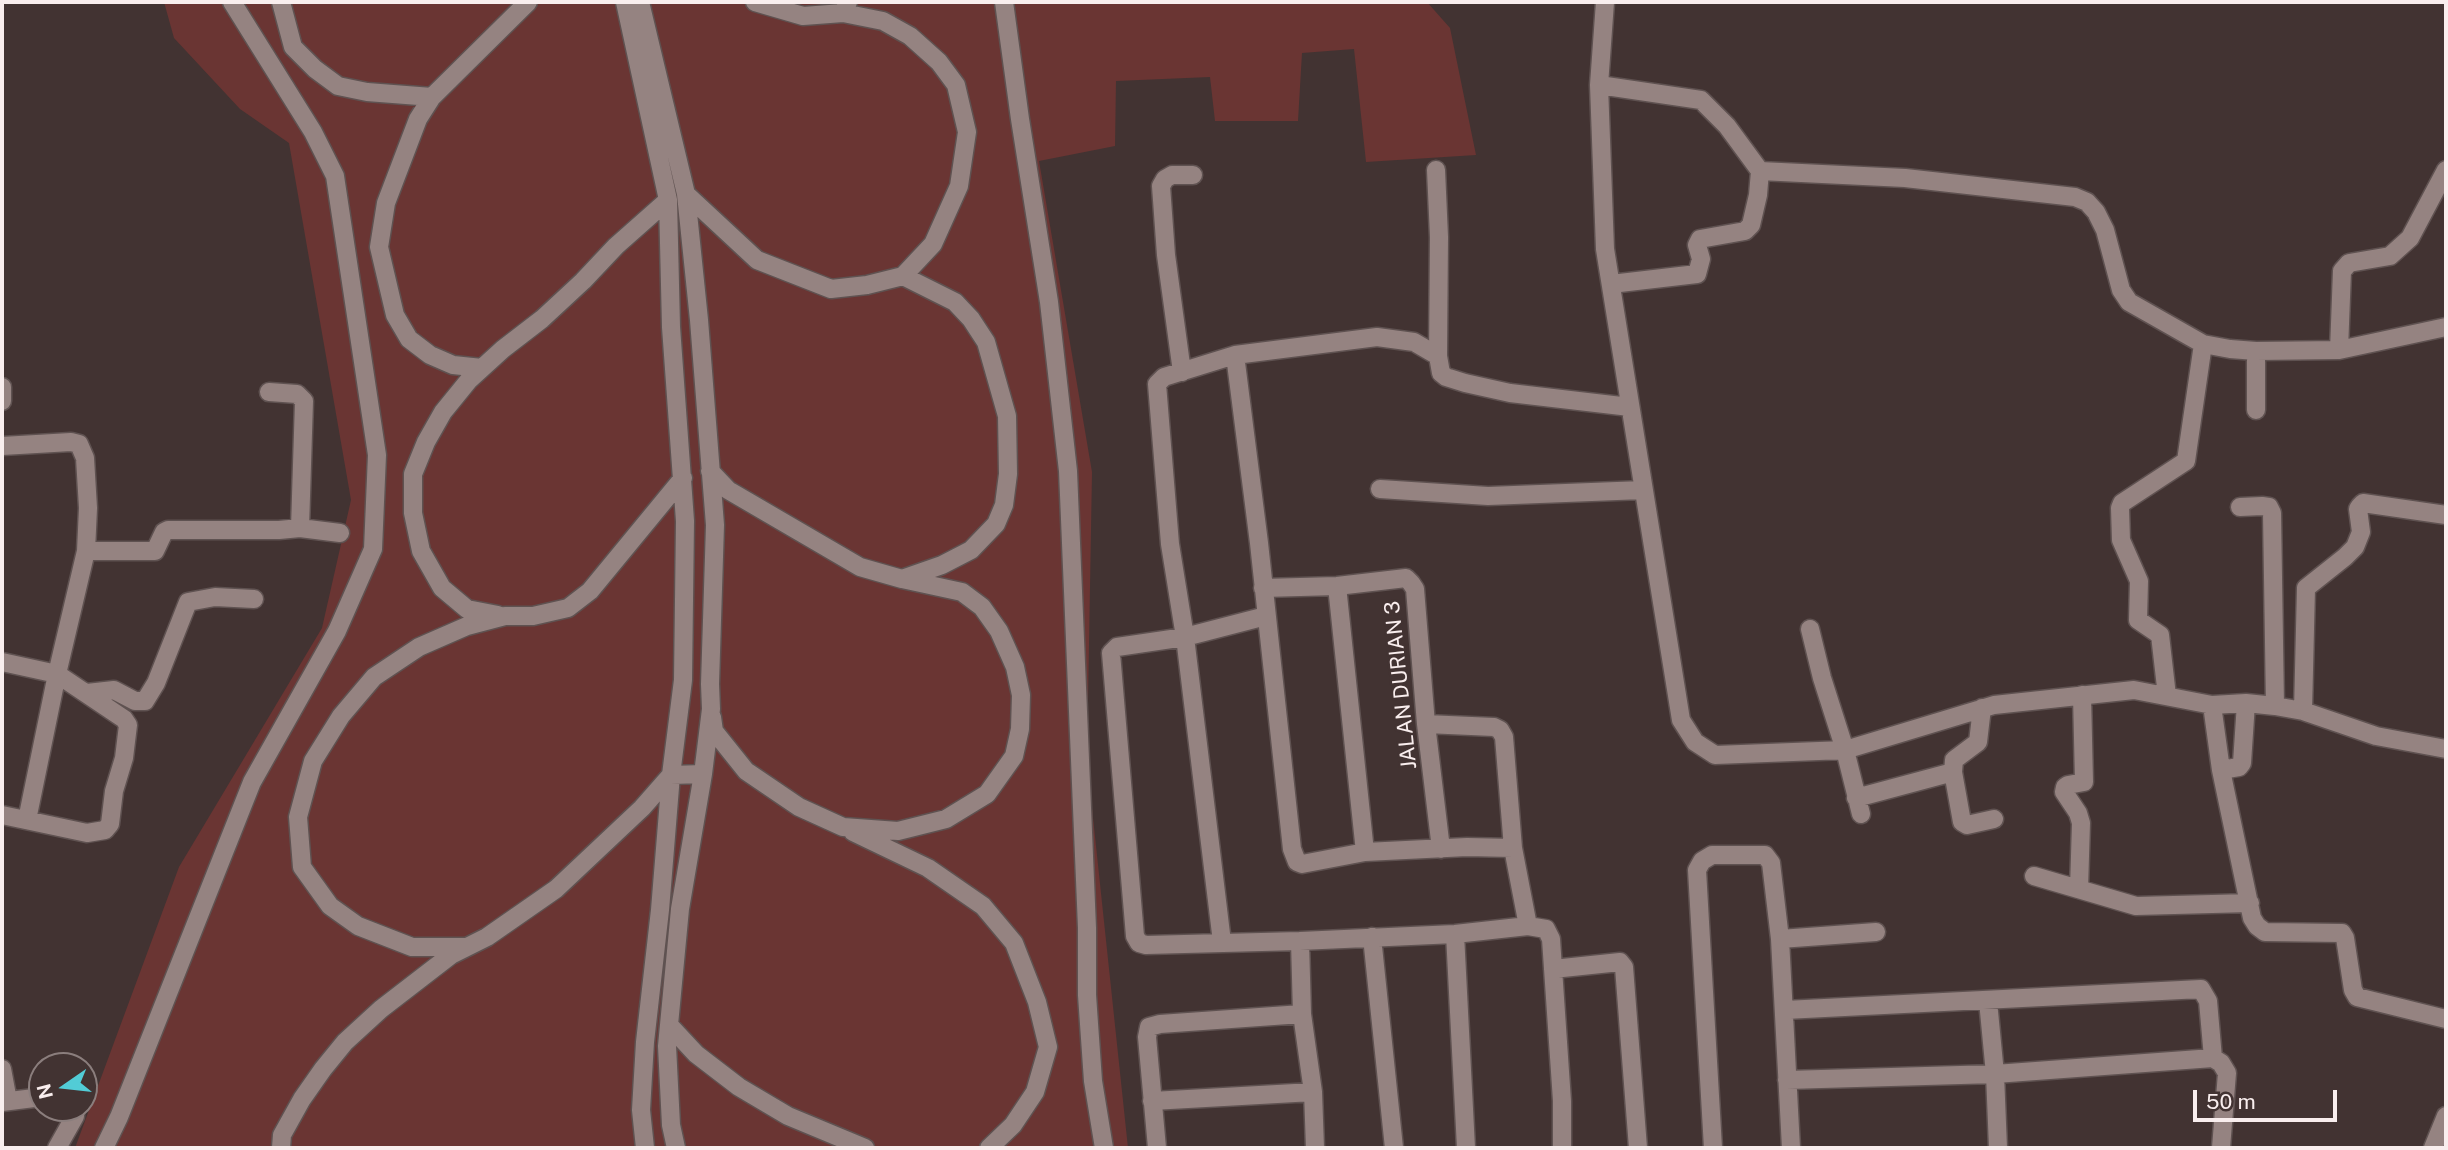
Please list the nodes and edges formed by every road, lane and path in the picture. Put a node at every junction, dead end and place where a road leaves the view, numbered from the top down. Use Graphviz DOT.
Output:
graph roads {
  1 [pos="232,2"];
  2 [pos="281,2"];
  3 [pos="528,2"];
  4 [pos="625,2"];
  5 [pos="640,2"];
  6 [pos="755,2"];
  7 [pos="1004,2"];
  8 [pos="1605,2"];
  9 [pos="845,8"];
  10 [pos="1599,85"];
  11 [pos="432,97"];
  12 [pos="1436,170"];
  13 [pos="2446,170"];
  14 [pos="1759,171"];
  15 [pos="1193,175"];
  16 [pos="686,194"];
  17 [pos="668,200"];
  18 [pos="903,276"];
  19 [pos="1611,284"];
  20 [pos="2446,327"];
  21 [pos="2203,344"];
  22 [pos="2339,350"];
  23 [pos="2256,351"];
  24 [pos="1235,355"];
  25 [pos="1438,356"];
  26 [pos="482,368"];
  27 [pos="1182,372"];
  28 [pos="2,387"];
  29 [pos="269,392"];
  30 [pos="2,401"];
  31 [pos="1630,407"];
  32 [pos="2256,410"];
  33 [pos="2,446"];
  34 [pos="710,471"];
  35 [pos="683,478"];
  36 [pos="1380,489"];
  37 [pos="1643,490"];
  38 [pos="2240,507"];
  39 [pos="2446,515"];
  40 [pos="300,528"];
  41 [pos="340,533"];
  42 [pos="86,551"];
  43 [pos="902,579"];
  44 [pos="1337,586"];
  45 [pos="1263,588"];
  46 [pos="254,599"];
  47 [pos="505,616"];
  48 [pos="1266,616"];
  49 [pos="1810,629"];
  50 [pos="1185,637"];
  51 [pos="2,662"];
  52 [pos="57,674"];
  53 [pos="87,693"];
  54 [pos="2082,695"];
  55 [pos="2167,696"];
  56 [pos="2246,703"];
  57 [pos="2212,705"];
  58 [pos="2275,706"];
  59 [pos="1982,708"];
  60 [pos="711,709"];
  61 [pos="2303,711"];
  62 [pos="1426,724"];
  63 [pos="2446,748"];
  64 [pos="1845,750"];
  65 [pos="2221,770"];
  66 [pos="1952,772"];
  67 [pos="703,774"];
  68 [pos="671,775"];
  69 [pos="2,815"];
  70 [pos="1994,819"];
  71 [pos="27,820"];
  72 [pos="843,827"];
  73 [pos="1513,848"];
  74 [pos="1441,849"];
  75 [pos="1364,852"];
  76 [pos="2034,876"];
  77 [pos="2079,889"];
  78 [pos="2249,903"];
  79 [pos="1528,926"];
  80 [pos="1876,932"];
  81 [pos="1455,934"];
  82 [pos="1372,937"];
  83 [pos="1780,939"];
  84 [pos="1222,942"];
  85 [pos="1300,942"];
  86 [pos="467,947"];
  87 [pos="1553,969"];
  88 [pos="1988,1001"];
  89 [pos="1785,1010"];
  90 [pos="1301,1014"];
  91 [pos="2446,1019"];
  92 [pos="669,1025"];
  93 [pos="2213,1058"];
  94 [pos="2,1069"];
  95 [pos="1996,1074"];
  96 [pos="1787,1080"];
  97 [pos="1313,1092"];
  98 [pos="28,1099"];
  99 [pos="1152,1101"];
  100 [pos="5,1102"];
  101 [pos="2446,1116"];
  102 [pos="72,1122"];
  103 [pos="57,1148"];
  104 [pos="104,1148"];
  105 [pos="281,1148"];
  106 [pos="645,1148"];
  107 [pos="676,1148"];
  108 [pos="865,1148"];
  109 [pos="989,1148"];
  110 [pos="1104,1148"];
  111 [pos="1157,1148"];
  112 [pos="1315,1148"];
  113 [pos="1394,1148"];
  114 [pos="1466,1148"];
  115 [pos="1562,1148"];
  116 [pos="1638,1148"];
  117 [pos="1713,1148"];
  118 [pos="1791,1148"];
  119 [pos="1998,1148"];
  120 [pos="2221,1148"];
  121 [pos="2433,1148"];
  1 -- 104 [label="street"];
  2 -- 11 [label="street"];
  3 -- 11 [label="street"];
  4 -- 17 [label="street"];
  5 -- 16 [label="street"];
  6 -- 9 [label="street"];
  7 -- 110 [label="street"];
  8 -- 10 [label="street"];
  9 -- 18 [label="street"];
  10 -- 14 [label="street"];
  10 -- 19 [label="street"];
  11 -- 26 [label="street"];
  12 -- 25 [label="street"];
  13 -- 22 [label="street"];
  14 -- 19 [label="street"];
  14 -- 21 [label="street"];
  15 -- 27 [label="street"];
  16 -- 18 [label="street"];
  16 -- 34 [label="street"];
  17 -- 26 [label="street"];
  17 -- 35 [label="street"];
  18 -- 43 [label="street"];
  19 -- 31 [label="street"];
  20 -- 22 [label="street"];
  21 -- 23 [label="street"];
  21 -- 55 [label="street"];
  22 -- 23 [label="street"];
  23 -- 32 [label="street"];
  24 -- 25 [label="street"];
  24 -- 27 [label="street"];
  24 -- 45 [label="street"];
  25 -- 31 [label="street"];
  26 -- 47 [label="street"];
  27 -- 50 [label="street"];
  28 -- 30 [label="street"];
  29 -- 40 [label="street"];
  31 -- 37 [label="street"];
  33 -- 42 [label="street"];
  34 -- 43 [label="street"];
  34 -- 60 [label="street"];
  35 -- 47 [label="street"];
  35 -- 68 [label="street"];
  36 -- 37 [label="street"];
  37 -- 64 [label="street"];
  38 -- 58 [label="street"];
  39 -- 61 [label="street"];
  40 -- 41 [label="street"];
  40 -- 42 [label="street"];
  42 -- 52 [label="street"];
  43 -- 72 [label="street"];
  44 -- 45 [label="street, JALAN DURIAN 3"];
  44 -- 62 [label="street, JALAN DURIAN 3"];
  44 -- 75 [label="street"];
  45 -- 48 [label="street"];
  46 -- 53 [label="street"];
  47 -- 86 [label="street"];
  48 -- 50 [label="street"];
  48 -- 75 [label="street"];
  49 -- 64 [label="street"];
  50 -- 84 [label="street"];
  50 -- 84 [label="street"];
  51 -- 52 [label="street"];
  52 -- 53 [label="street"];
  52 -- 71 [label="street"];
  53 -- 71 [label="street"];
  54 -- 55 [label="street"];
  54 -- 59 [label="street"];
  54 -- 77 [label="street"];
  55 -- 57 [label="street"];
  56 -- 57 [label="street"];
  56 -- 58 [label="street"];
  56 -- 65 [label="street"];
  57 -- 65 [label="street"];
  58 -- 61 [label="street"];
  59 -- 64 [label="street"];
  59 -- 66 [label="street"];
  60 -- 67 [label="street"];
  60 -- 72 [label="street"];
  61 -- 63 [label="street"];
  62 -- 73 [label="street"];
  62 -- 74 [label="street, JALAN DURIAN 3"];
  64 -- 66 [label="street"];
  65 -- 78 [label="street"];
  66 -- 70 [label="street"];
  67 -- 68 [label="street"];
  67 -- 92 [label="street"];
  68 -- 86 [label="street"];
  68 -- 106 [label="street"];
  69 -- 71 [label="street"];
  72 -- 109 [label="street"];
  73 -- 74 [label="street"];
  73 -- 79 [label="street"];
  74 -- 75 [label="street"];
  76 -- 77 [label="street"];
  77 -- 78 [label="street"];
  78 -- 91 [label="street"];
  79 -- 81 [label="street"];
  79 -- 87 [label="street"];
  80 -- 83 [label="street"];
  81 -- 82 [label="street"];
  81 -- 114 [label="street"];
  82 -- 85 [label="street"];
  82 -- 113 [label="street"];
  83 -- 89 [label="street"];
  83 -- 117 [label="street"];
  84 -- 85 [label="street"];
  85 -- 90 [label="street"];
  86 -- 105 [label="street"];
  87 -- 115 [label="street"];
  87 -- 116 [label="street"];
  88 -- 89 [label="street"];
  88 -- 93 [label="street"];
  88 -- 95 [label="street"];
  89 -- 96 [label="street"];
  90 -- 97 [label="street"];
  90 -- 99 [label="street"];
  92 -- 107 [label="street"];
  92 -- 108 [label="street"];
  93 -- 95 [label="street"];
  93 -- 120 [label="street"];
  94 -- 100 [label="street"];
  95 -- 96 [label="street"];
  95 -- 119 [label="street"];
  96 -- 118 [label="street"];
  97 -- 99 [label="street"];
  97 -- 112 [label="street"];
  98 -- 100 [label="street"];
  99 -- 111 [label="street"];
  101 -- 121 [label="street"];
  102 -- 103 [label="street"];
}
